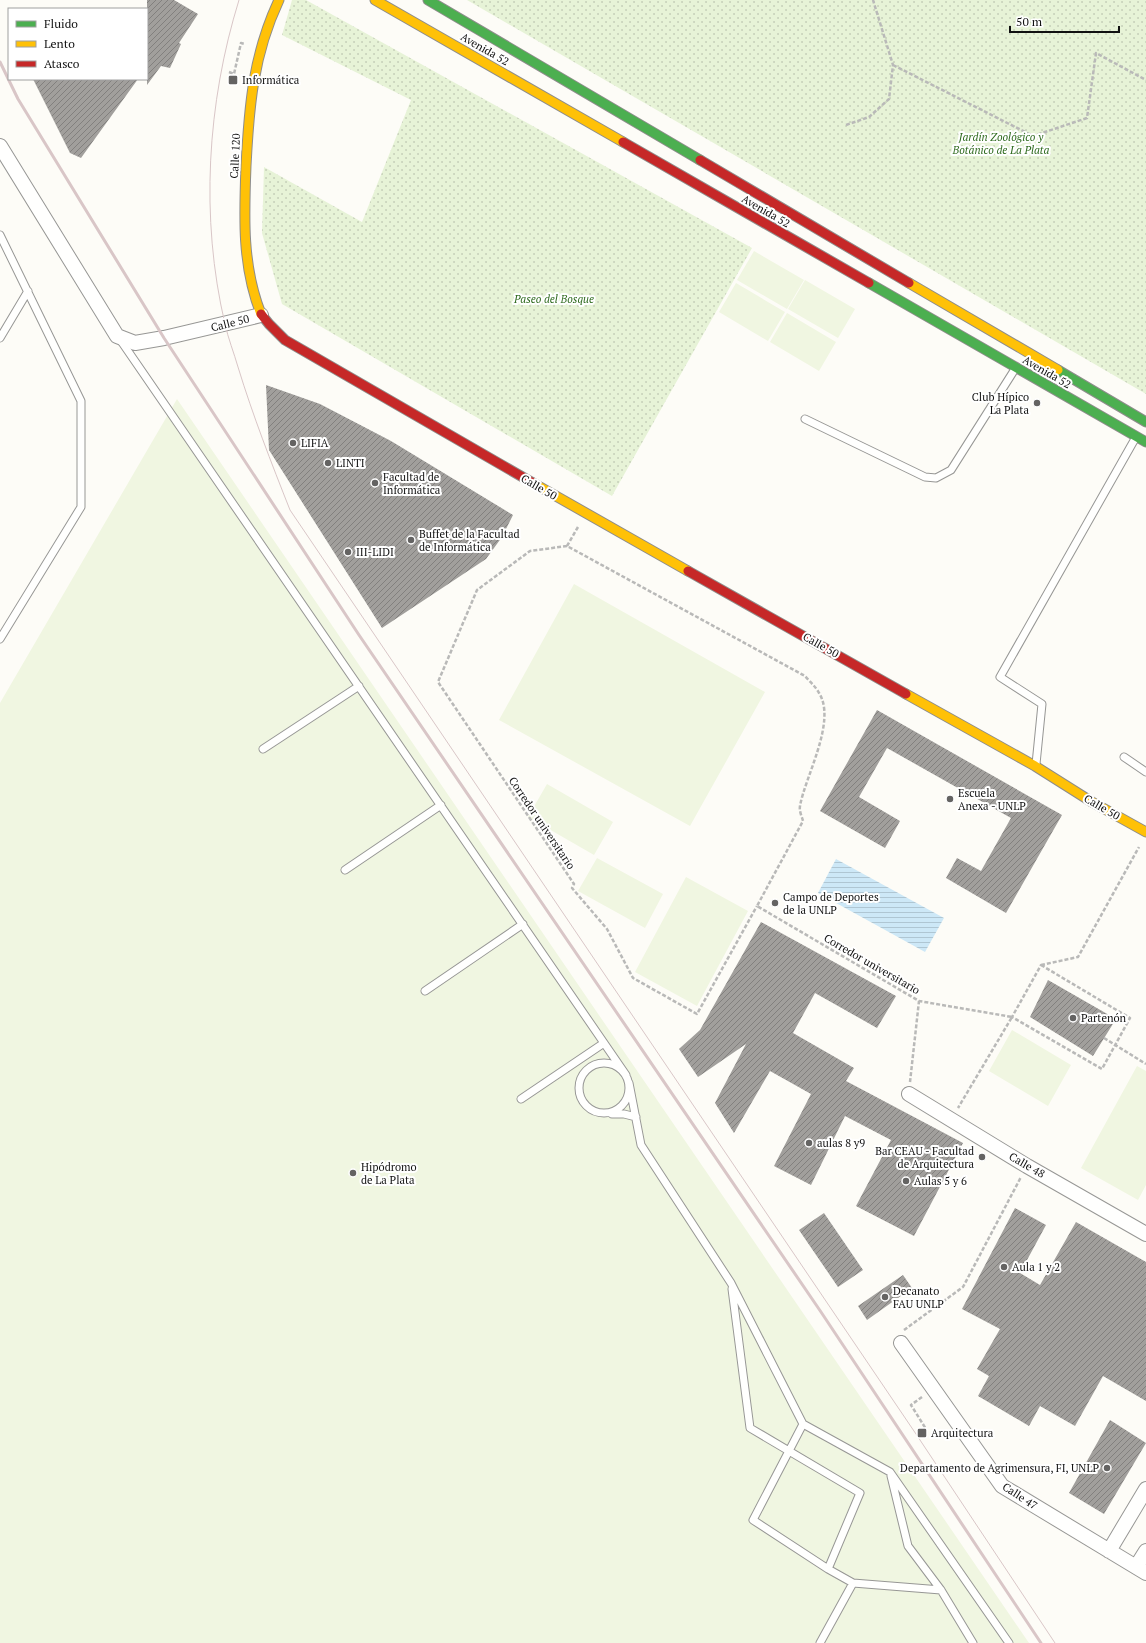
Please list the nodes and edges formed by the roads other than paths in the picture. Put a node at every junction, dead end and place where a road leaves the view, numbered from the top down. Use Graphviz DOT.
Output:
graph roads {
  1 [pos="279,0"];
  2 [pos="375,0"];
  3 [pos="428,0"];
  4 [pos="0,146"];
  5 [pos="0,235"];
  6 [pos="28,291"];
  7 [pos="261,315"];
  8 [pos="117,336"];
  9 [pos="0,338"];
  10 [pos="1016,367"];
  11 [pos="805,419"];
  12 [pos="1142,428"];
  13 [pos="1146,442"];
  14 [pos="0,639"];
  15 [pos="359,686"];
  16 [pos="263,749"];
  17 [pos="1124,757"];
  18 [pos="1036,766"];
  19 [pos="1146,772"];
  20 [pos="441,805"];
  21 [pos="1146,832"];
  22 [pos="345,870"];
  23 [pos="523,924"];
  24 [pos="425,991"];
  25 [pos="604,1043"];
  26 [pos="626,1074"];
  27 [pos="629,1083"];
  28 [pos="909,1094"];
  29 [pos="521,1100"];
  30 [pos="605,1114"];
  31 [pos="636,1117"];
  32 [pos="1146,1234"];
  33 [pos="731,1283"];
  34 [pos="901,1337"];
  35 [pos="803,1424"];
  36 [pos="789,1452"];
  37 [pos="890,1472"];
  38 [pos="1146,1489"];
  39 [pos="1109,1551"];
  40 [pos="1146,1551"];
  41 [pos="828,1569"];
  42 [pos="1141,1570"];
  43 [pos="853,1583"];
  44 [pos="941,1590"];
  45 [pos="1007,1641"];
  46 [pos="820,1643"];
  47 [pos="973,1643"];
  1 -- 7 [label="main road, Calle 120"];
  2 -- 10 [label="main road, Avenida 52"];
  3 -- 12 [label="main road, Avenida 52"];
  4 -- 8 [label="street"];
  5 -- 6 [label="lane"];
  6 -- 9 [label="lane"];
  6 -- 14 [label="lane"];
  7 -- 8 [label="street, Calle 50"];
  7 -- 18 [label="main road, Calle 50"];
  8 -- 15 [label="lane"];
  10 -- 11 [label="lane"];
  10 -- 12 [label="main road, Avenida 52"];
  12 -- 13 [label="main road, Avenida 52"];
  12 -- 18 [label="lane"];
  15 -- 16 [label="lane"];
  15 -- 20 [label="lane"];
  17 -- 19 [label="lane"];
  18 -- 21 [label="main road, Calle 50"];
  20 -- 22 [label="lane"];
  20 -- 23 [label="lane"];
  23 -- 24 [label="lane"];
  23 -- 25 [label="lane"];
  25 -- 26 [label="lane"];
  25 -- 29 [label="lane"];
  26 -- 27 [label="lane"];
  26 -- 30 [label="lane"];
  27 -- 30 [label="lane"];
  27 -- 31 [label="lane"];
  28 -- 32 [label="street, Calle 48"];
  30 -- 31 [label="lane"];
  31 -- 33 [label="lane"];
  33 -- 35 [label="lane"];
  33 -- 36 [label="lane"];
  34 -- 39 [label="street, Calle 47"];
  35 -- 36 [label="lane"];
  35 -- 37 [label="lane"];
  36 -- 41 [label="lane"];
  36 -- 41 [label="lane"];
  37 -- 44 [label="lane"];
  37 -- 45 [label="lane"];
  38 -- 39 [label="street"];
  39 -- 42 [label="street, Calle 47"];
  40 -- 42 [label="street"];
  41 -- 43 [label="lane"];
  43 -- 44 [label="lane"];
  43 -- 46 [label="lane"];
  44 -- 47 [label="lane"];
}
